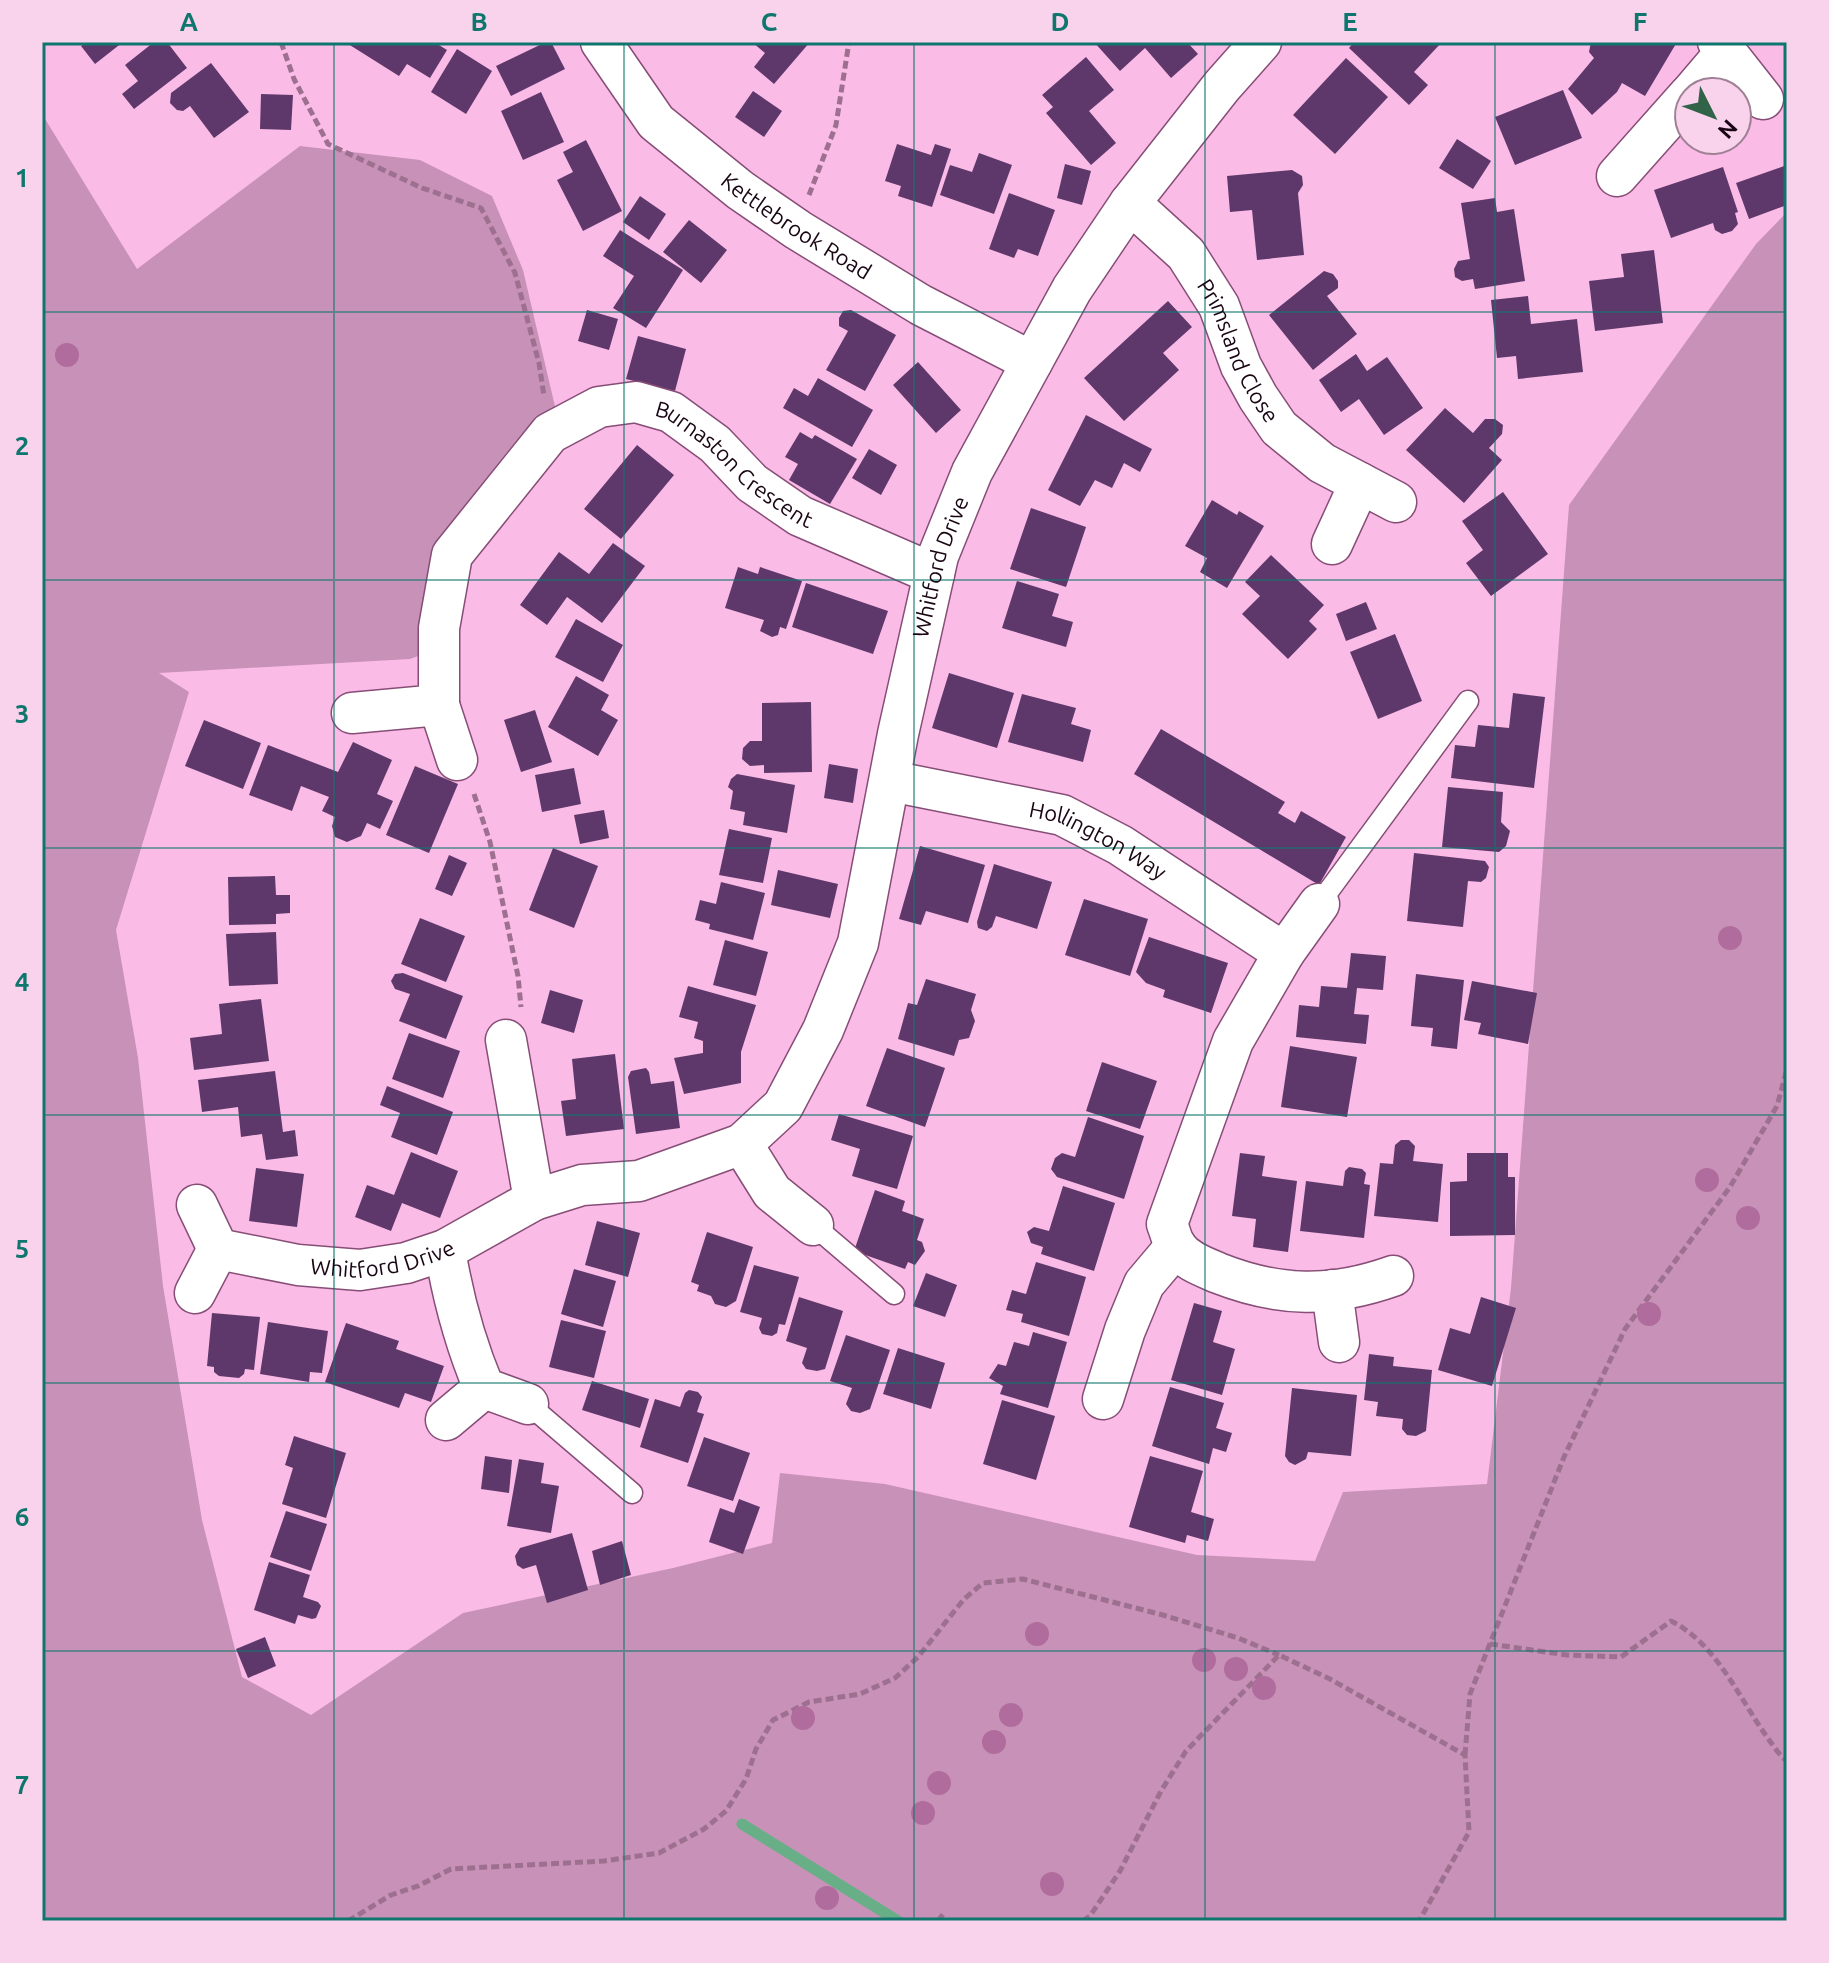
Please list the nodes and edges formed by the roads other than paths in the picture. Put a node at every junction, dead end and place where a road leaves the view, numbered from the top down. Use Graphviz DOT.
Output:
graph roads {
  1 [pos="601,42"];
  2 [pos="1261,42"];
  3 [pos="1722,47"];
  4 [pos="1702,76"];
  5 [pos="1763,99"];
  6 [pos="1673,113"];
  7 [pos="1617,176"];
  8 [pos="1130,203"];
  9 [pos="1032,362"];
  10 [pos="1360,483"];
  11 [pos="1396,502"];
  12 [pos="1332,544"];
  13 [pos="934,574"];
  14 [pos="1468,701"];
  15 [pos="439,705"];
  16 [pos="352,713"];
  17 [pos="457,760"];
  18 [pos="890,781"];
  19 [pos="1319,904"];
  20 [pos="1284,953"];
  21 [pos="506,1040"];
  22 [pos="742,1144"];
  23 [pos="534,1200"];
  24 [pos="197,1205"];
  25 [pos="813,1225"];
  26 [pos="1176,1246"];
  27 [pos="218,1249"];
  28 [pos="445,1250"];
  29 [pos="1393,1276"];
  30 [pos="1332,1290"];
  31 [pos="195,1293"];
  32 [pos="894,1294"];
  33 [pos="1339,1342"];
  34 [pos="484,1388"];
  35 [pos="1103,1399"];
  36 [pos="528,1404"];
  37 [pos="446,1420"];
  38 [pos="632,1493"];
  1 -- 9 [label="street, Kettlebrook Road"];
  2 -- 8 [label="street, Whitford Drive"];
  3 -- 4 [label="street"];
  3 -- 5 [label="street"];
  6 -- 7 [label="street"];
  8 -- 9 [label="street, Whitford Drive"];
  8 -- 10 [label="street, Primsland Close"];
  9 -- 13 [label="street, Whitford Drive"];
  10 -- 11 [label="street, Primsland Close"];
  10 -- 12 [label="street"];
  13 -- 15 [label="street, Burnaston Crescent"];
  13 -- 18 [label="street, Whitford Drive"];
  14 -- 19 [label="lane"];
  15 -- 16 [label="street"];
  15 -- 17 [label="street, Burnaston Crescent"];
  18 -- 20 [label="street, Hollington Way"];
  18 -- 22 [label="street, Whitford Drive"];
  19 -- 20 [label="street"];
  20 -- 26 [label="street"];
  21 -- 23 [label="street"];
  22 -- 23 [label="street, Whitford Drive"];
  22 -- 25 [label="street"];
  23 -- 28 [label="street, Whitford Drive"];
  24 -- 27 [label="street"];
  25 -- 32 [label="lane"];
  26 -- 30 [label="street"];
  26 -- 35 [label="street"];
  27 -- 28 [label="street, Whitford Drive"];
  27 -- 31 [label="street"];
  28 -- 34 [label="street"];
  29 -- 30 [label="street"];
  30 -- 33 [label="street"];
  34 -- 36 [label="street"];
  34 -- 37 [label="street"];
  36 -- 38 [label="lane"];
}
